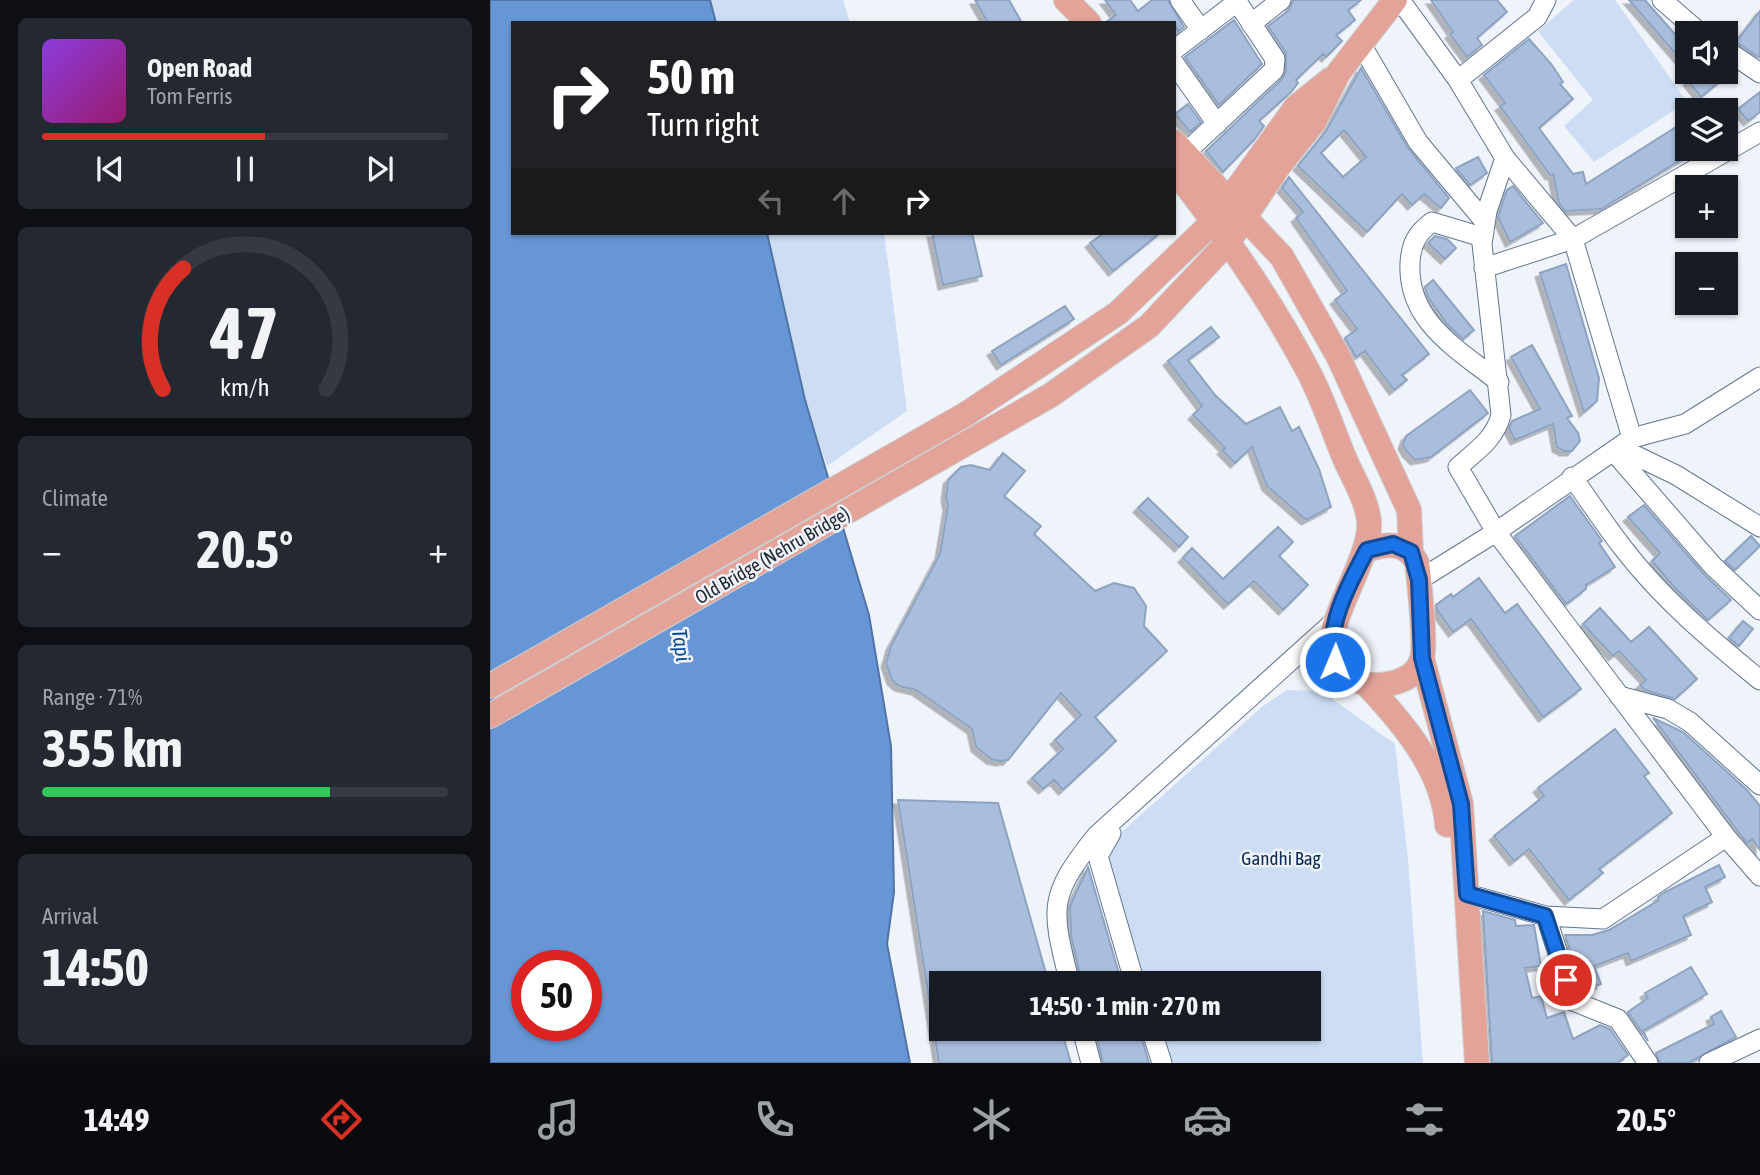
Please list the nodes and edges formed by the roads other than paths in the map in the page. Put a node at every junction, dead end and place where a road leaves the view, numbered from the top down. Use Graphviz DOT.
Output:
graph roads {
  1 [pos="1060,0"];
  2 [pos="1066,0"];
  3 [pos="1180,0"];
  4 [pos="1280,0"];
  5 [pos="1398,0"];
  6 [pos="1546,0"];
  7 [pos="1662,0"];
  8 [pos="1237,1"];
  9 [pos="1067,21"];
  10 [pos="1088,21"];
  11 [pos="1686,21"];
  12 [pos="1251,23"];
  13 [pos="1201,30"];
  14 [pos="1362,44"];
  15 [pos="1176,49"];
  16 [pos="1738,58"];
  17 [pos="1176,66"];
  18 [pos="1760,73"];
  19 [pos="1458,80"];
  20 [pos="1217,124"];
  21 [pos="1760,132"];
  22 [pos="1177,155"];
  23 [pos="1505,158"];
  24 [pos="1229,201"];
  25 [pos="1484,229"];
  26 [pos="1221,232"];
  27 [pos="1573,239"];
  28 [pos="1484,268"];
  29 [pos="1760,377"];
  30 [pos="1499,382"];
  31 [pos="1622,446"];
  32 [pos="1572,477"];
  33 [pos="1760,527"];
  34 [pos="1496,532"];
  35 [pos="1367,550"];
  36 [pos="1411,552"];
  37 [pos="1419,580"];
  38 [pos="1760,610"];
  39 [pos="1336,626"];
  40 [pos="1422,658"];
  41 [pos="1760,680"];
  42 [pos="1367,685"];
  43 [pos="490,686"];
  44 [pos="1619,696"];
  45 [pos="490,716"];
  46 [pos="1760,785"];
  47 [pos="1726,837"];
  48 [pos="1760,876"];
  49 [pos="1467,894"];
  50 [pos="1545,916"];
  51 [pos="1068,971"];
  52 [pos="1131,971"];
  53 [pos="1760,1039"];
  54 [pos="1085,1041"];
  55 [pos="1154,1041"];
  56 [pos="1645,1062"];
  57 [pos="1091,1063"];
  58 [pos="1162,1063"];
  59 [pos="1462,1063"];
  60 [pos="1478,1063"];
  61 [pos="1709,1063"];
  1 -- 9 [label="main road"];
  2 -- 10 [label="main road"];
  3 -- 13 [label="street"];
  4 -- 12 [label="street"];
  5 -- 14 [label="main road"];
  5 -- 19 [label="street"];
  6 -- 19 [label="street"];
  7 -- 11 [label="street"];
  8 -- 12 [label="street"];
  8 -- 13 [label="street"];
  12 -- 20 [label="street"];
  13 -- 15 [label="street"];
  14 -- 24 [label="main road"];
  14 -- 25 [label="street"];
  16 -- 18 [label="street"];
  17 -- 20 [label="street"];
  19 -- 23 [label="street"];
  20 -- 22 [label="street"];
  21 -- 27 [label="street"];
  22 -- 24 [label="main road"];
  22 -- 26 [label="main road"];
  23 -- 25 [label="street"];
  23 -- 27 [label="street"];
  24 -- 26 [label="main road"];
  24 -- 36 [label="main road"];
  25 -- 28 [label="street"];
  25 -- 30 [label="street"];
  26 -- 35 [label="main road"];
  26 -- 43 [label="main road, Old Bridge (Nehru Bridge)"];
  26 -- 45 [label="main road, Old Bridge (Nehru Bridge)"];
  27 -- 28 [label="street"];
  27 -- 31 [label="street"];
  28 -- 30 [label="street"];
  29 -- 31 [label="street"];
  30 -- 34 [label="street"];
  31 -- 32 [label="street"];
  31 -- 33 [label="street"];
  31 -- 38 [label="street"];
  32 -- 34 [label="street"];
  32 -- 41 [label="street"];
  34 -- 37 [label="street"];
  34 -- 44 [label="street"];
  35 -- 36 [label="main road"];
  35 -- 39 [label="main road"];
  36 -- 37 [label="main road"];
  37 -- 40 [label="main road"];
  39 -- 42 [label="main road"];
  39 -- 51 [label="street"];
  39 -- 52 [label="street"];
  40 -- 42 [label="main road"];
  40 -- 49 [label="main road"];
  42 -- 59 [label="main road"];
  44 -- 46 [label="street"];
  44 -- 47 [label="street"];
  47 -- 48 [label="street"];
  47 -- 50 [label="street"];
  49 -- 50 [label="street"];
  49 -- 60 [label="main road"];
  50 -- 56 [label="street"];
  53 -- 61 [label="street"];
  54 -- 57 [label="street"];
  55 -- 58 [label="street"];
}
